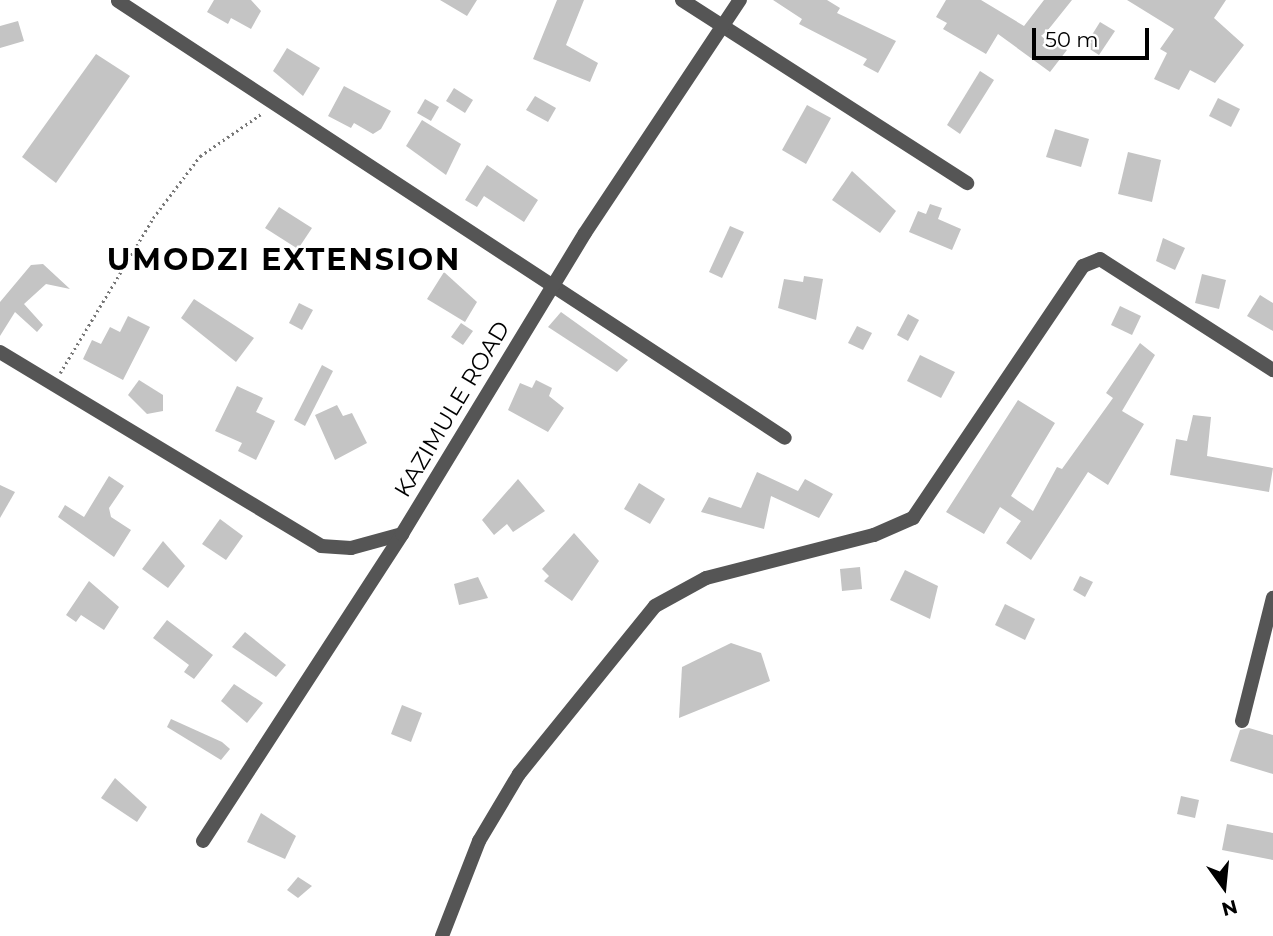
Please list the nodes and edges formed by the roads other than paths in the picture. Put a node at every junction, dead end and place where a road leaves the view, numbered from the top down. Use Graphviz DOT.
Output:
graph roads {
  1 [pos="682,0"];
  2 [pos="740,0"];
  3 [pos="118,1"];
  4 [pos="724,24"];
  5 [pos="967,183"];
  6 [pos="551,290"];
  7 [pos="0,352"];
  8 [pos="1273,370"];
  9 [pos="785,438"];
  10 [pos="402,534"];
  11 [pos="1273,598"];
  12 [pos="1242,721"];
  13 [pos="203,841"];
  14 [pos="442,936"];
  1 -- 4 [label="street"];
  2 -- 4 [label="street, KAZIMULE ROAD"];
  3 -- 6 [label="street"];
  4 -- 5 [label="street"];
  4 -- 6 [label="street, KAZIMULE ROAD"];
  6 -- 9 [label="street"];
  6 -- 10 [label="street, KAZIMULE ROAD"];
  7 -- 10 [label="street"];
  8 -- 14 [label="street"];
  10 -- 13 [label="street, KAZIMULE ROAD"];
  11 -- 12 [label="street"];
}
